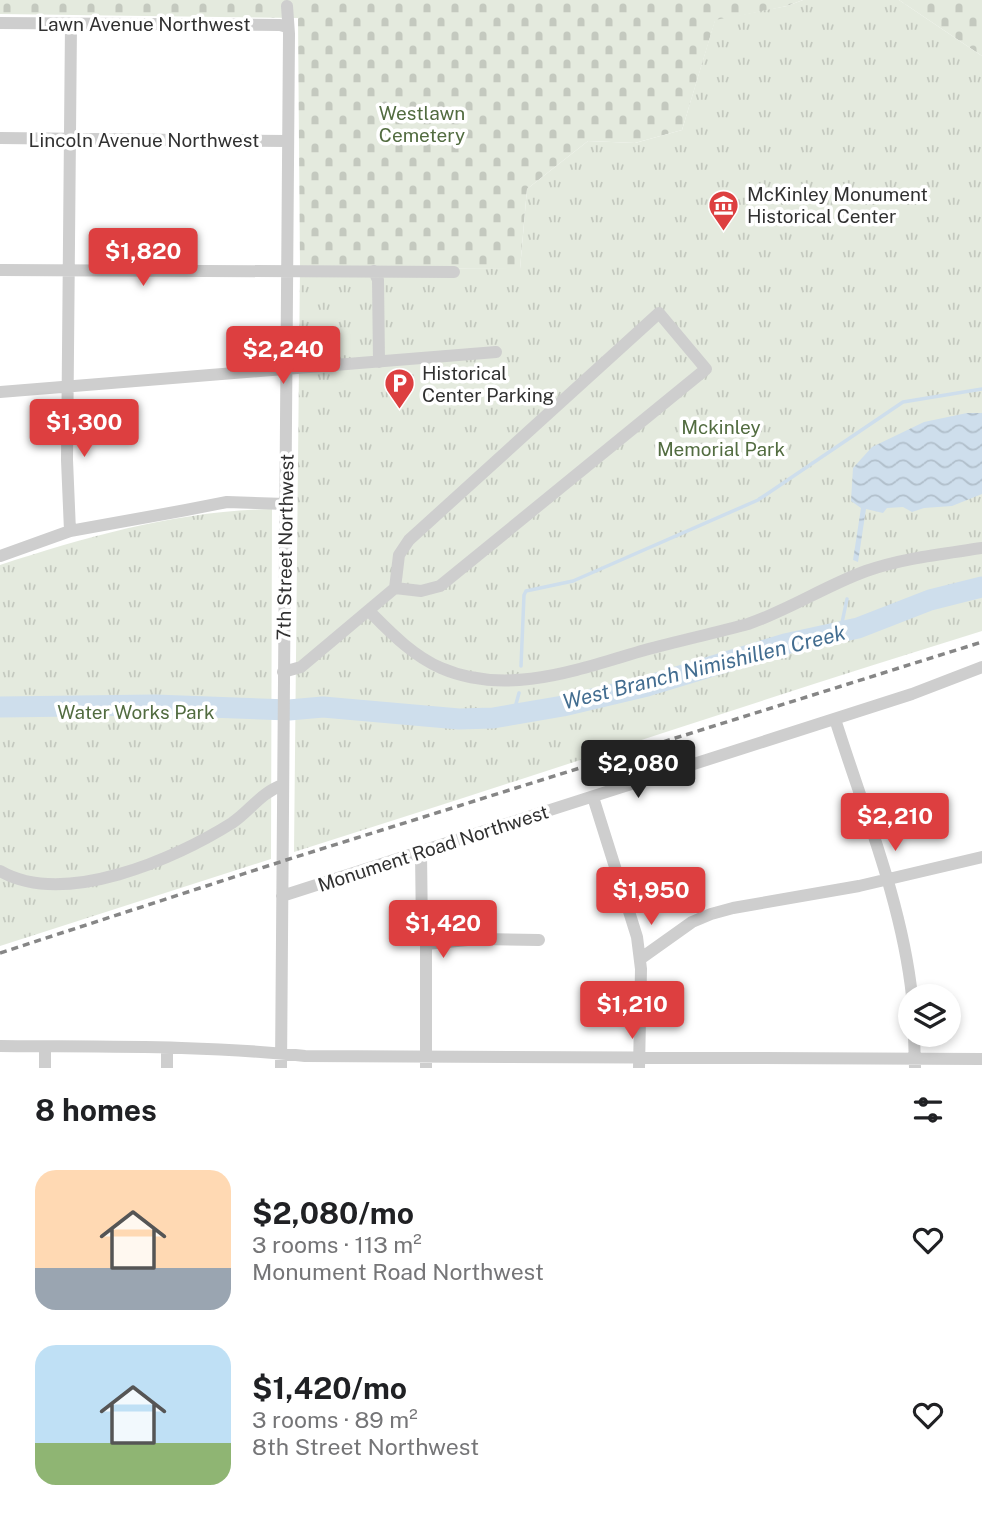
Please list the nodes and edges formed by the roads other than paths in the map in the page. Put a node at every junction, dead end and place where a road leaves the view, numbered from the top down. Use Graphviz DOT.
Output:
graph roads {
  1 [pos="287,6"];
  2 [pos="0,23"];
  3 [pos="71,24"];
  4 [pos="287,27"];
  5 [pos="0,138"];
  6 [pos="70,139"];
  7 [pos="288,141"];
  8 [pos="0,270"];
  9 [pos="69,270"];
  10 [pos="374,271"];
  11 [pos="287,272"];
  12 [pos="454,272"];
  13 [pos="496,352"];
  14 [pos="379,362"];
  15 [pos="287,369"];
  16 [pos="68,387"];
  17 [pos="0,392"];
  18 [pos="286,503"];
  19 [pos="71,531"];
  20 [pos="982,548"];
  21 [pos="0,556"];
  22 [pos="396,588"];
  23 [pos="370,612"];
  24 [pos="982,667"];
  25 [pos="283,677"];
  26 [pos="835,719"];
  27 [pos="282,785"];
  28 [pos="593,797"];
  29 [pos="421,852"];
  30 [pos="982,857"];
  31 [pos="0,871"];
  32 [pos="886,880"];
  33 [pos="282,896"];
  34 [pos="539,940"];
  35 [pos="426,944"];
  36 [pos="640,959"];
  37 [pos="910,984"];
  38 [pos="0,1046"];
  39 [pos="45,1047"];
  40 [pos="167,1048"];
  41 [pos="281,1053"];
  42 [pos="982,1059"];
  43 [pos="426,1062"];
  44 [pos="639,1063"];
  45 [pos="755,1063"];
  46 [pos="915,1063"];
  47 [pos="45,1068"];
  48 [pos="167,1068"];
  49 [pos="281,1068"];
  1 -- 4 [label="street"];
  2 -- 3 [label="street, Lawn Avenue Northwest"];
  3 -- 4 [label="street, Lawn Avenue Northwest"];
  3 -- 6 [label="street"];
  4 -- 7 [label="street, 7th Street Northwest"];
  5 -- 6 [label="street, Lincoln Avenue Northwest"];
  6 -- 7 [label="street, Lincoln Avenue Northwest"];
  6 -- 9 [label="street"];
  7 -- 11 [label="street, 7th Street Northwest"];
  8 -- 9 [label="street"];
  9 -- 11 [label="street"];
  9 -- 16 [label="street"];
  10 -- 11 [label="street"];
  10 -- 12 [label="street"];
  10 -- 14 [label="street"];
  11 -- 15 [label="street, 7th Street Northwest"];
  13 -- 14 [label="street"];
  14 -- 15 [label="street"];
  15 -- 16 [label="street"];
  15 -- 18 [label="street, 7th Street Northwest"];
  16 -- 17 [label="street"];
  16 -- 19 [label="street"];
  18 -- 19 [label="street"];
  18 -- 25 [label="street, 7th Street Northwest"];
  19 -- 21 [label="street"];
  20 -- 23 [label="street"];
  22 -- 22 [label="street"];
  22 -- 23 [label="street"];
  23 -- 25 [label="street"];
  24 -- 26 [label="street, Monument Road Northwest"];
  25 -- 27 [label="street, 7th Street Northwest"];
  26 -- 28 [label="street, Monument Road Northwest"];
  26 -- 32 [label="street"];
  27 -- 31 [label="street"];
  27 -- 33 [label="street, 7th Street Northwest"];
  28 -- 29 [label="street, Monument Road Northwest"];
  28 -- 36 [label="street"];
  29 -- 33 [label="street, Monument Road Northwest"];
  29 -- 35 [label="street"];
  30 -- 32 [label="street"];
  32 -- 36 [label="street"];
  32 -- 37 [label="street"];
  33 -- 41 [label="street, 7th Street Northwest"];
  34 -- 35 [label="street"];
  35 -- 43 [label="street"];
  36 -- 44 [label="street"];
  38 -- 39 [label="street"];
  39 -- 40 [label="street"];
  39 -- 47 [label="street"];
  40 -- 41 [label="street"];
  40 -- 48 [label="street"];
  41 -- 43 [label="street"];
  41 -- 49 [label="street, 7th Street Northwest"];
  42 -- 46 [label="street"];
  43 -- 44 [label="street"];
  44 -- 45 [label="street"];
  45 -- 46 [label="street"];
}
